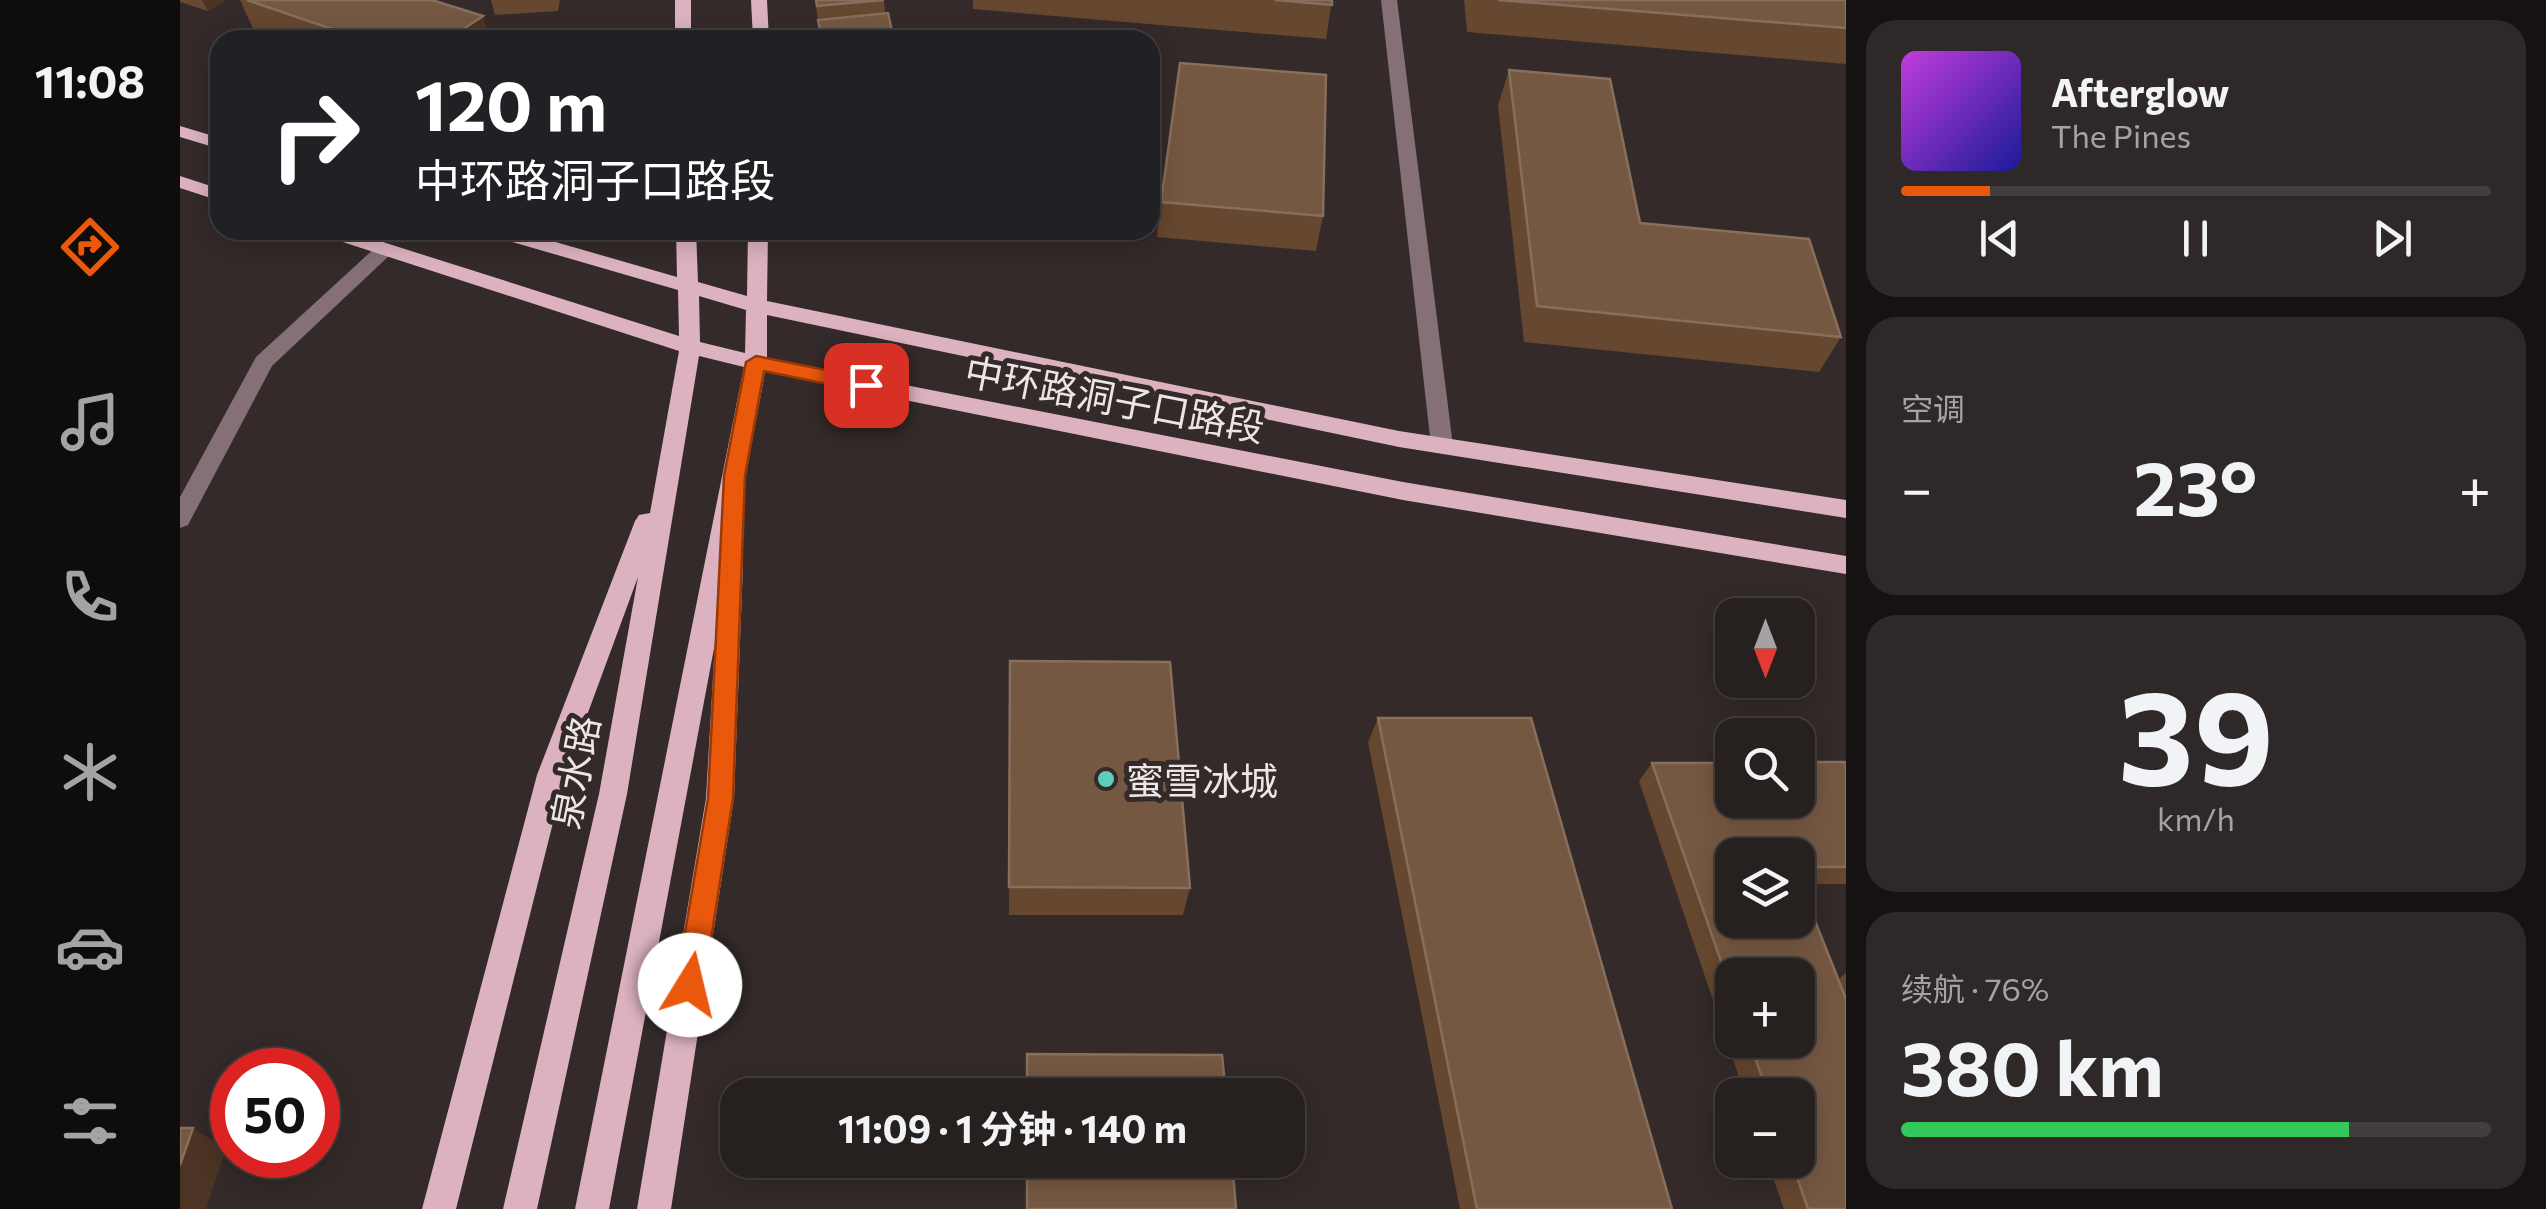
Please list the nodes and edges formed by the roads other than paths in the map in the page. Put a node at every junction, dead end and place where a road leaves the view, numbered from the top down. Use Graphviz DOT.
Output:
graph roads {
  1 [pos="683,0"];
  2 [pos="759,0"];
  3 [pos="1389,0"];
  4 [pos="684,30"];
  5 [pos="760,30"];
  6 [pos="180,131"];
  7 [pos="210,141"];
  8 [pos="180,182"];
  9 [pos="210,192"];
  10 [pos="355,240"];
  11 [pos="529,240"];
  12 [pos="686,240"];
  13 [pos="758,240"];
  14 [pos="384,250"];
  15 [pos="686,283"];
  16 [pos="757,306"];
  17 [pos="690,347"];
  18 [pos="756,362"];
  19 [pos="1442,446"];
  20 [pos="668,465"];
  21 [pos="734,476"];
  22 [pos="1846,510"];
  23 [pos="180,518"];
  24 [pos="1846,565"];
  25 [pos="439,1209"];
  26 [pos="520,1209"];
  27 [pos="592,1209"];
  28 [pos="654,1209"];
  1 -- 4 [label="main road"];
  2 -- 5 [label="main road"];
  3 -- 19 [label="street"];
  6 -- 7 [label="main road"];
  8 -- 9 [label="main road"];
  10 -- 14 [label="main road, 中环路洞子口路段"];
  11 -- 15 [label="main road, 中环路洞子口路段"];
  12 -- 15 [label="main road, 泉水路"];
  13 -- 16 [label="main road"];
  14 -- 17 [label="main road, 中环路洞子口路段"];
  14 -- 23 [label="street"];
  15 -- 16 [label="main road, 中环路洞子口路段"];
  15 -- 17 [label="main road, 泉水路"];
  16 -- 18 [label="main road"];
  16 -- 19 [label="main road, 中环路洞子口路段"];
  17 -- 18 [label="main road, 中环路洞子口路段"];
  17 -- 20 [label="main road, 泉水路"];
  18 -- 21 [label="main road"];
  18 -- 24 [label="main road, 中环路洞子口路段"];
  19 -- 22 [label="main road, 中环路洞子口路段"];
  20 -- 25 [label="main road"];
  20 -- 26 [label="main road, 泉水路"];
  21 -- 27 [label="main road"];
  21 -- 28 [label="main road"];
}
